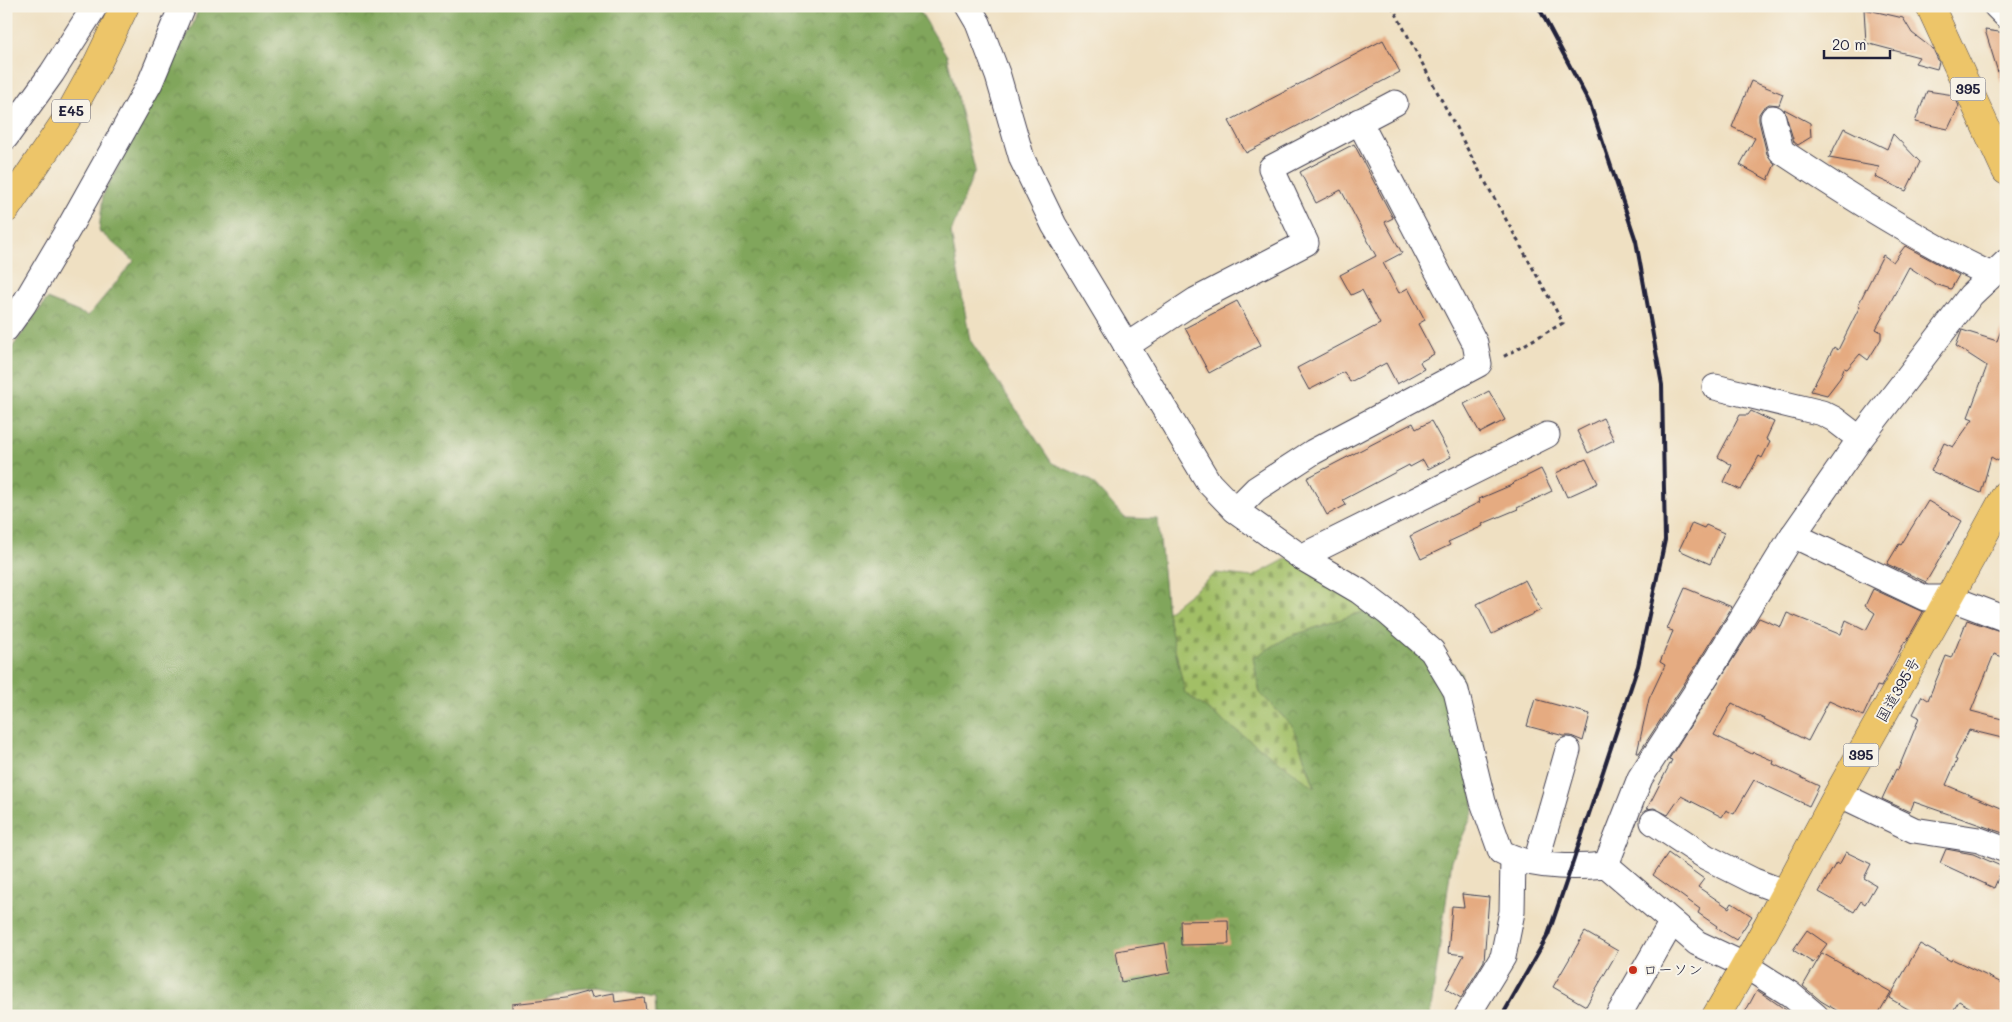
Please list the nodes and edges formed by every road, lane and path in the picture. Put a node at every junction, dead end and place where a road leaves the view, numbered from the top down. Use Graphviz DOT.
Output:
graph roads {
  1 [pos="95,6"];
  2 [pos="125,6"];
  3 [pos="182,6"];
  4 [pos="968,6"];
  5 [pos="1392,6"];
  6 [pos="1930,6"];
  7 [pos="1996,6"];
  8 [pos="2006,16"];
  9 [pos="1396,103"];
  10 [pos="1773,118"];
  11 [pos="1360,122"];
  12 [pos="6,137"];
  13 [pos="2006,171"];
  14 [pos="6,209"];
  15 [pos="1999,269"];
  16 [pos="6,330"];
  17 [pos="1126,346"];
  18 [pos="1479,364"];
  19 [pos="1714,387"];
  20 [pos="1547,436"];
  21 [pos="1860,439"];
  22 [pos="2006,494"];
  23 [pos="1235,510"];
  24 [pos="1794,535"];
  25 [pos="1300,557"];
  26 [pos="1950,598"];
  27 [pos="2006,619"];
  28 [pos="1568,750"];
  29 [pos="1838,794"];
  30 [pos="1653,822"];
  31 [pos="2006,850"];
  32 [pos="1524,860"];
  33 [pos="1606,865"];
  34 [pos="1786,893"];
  35 [pos="1672,922"];
  36 [pos="1746,966"];
  37 [pos="1468,1016"];
  38 [pos="1618,1016"];
  39 [pos="1716,1016"];
  40 [pos="1816,1016"];
  1 -- 12 [label="street"];
  2 -- 14 [label="highway, E45"];
  3 -- 16 [label="street"];
  4 -- 17 [label="street"];
  5 -- 18 [label="path"];
  6 -- 13 [label="highway, 395"];
  7 -- 8 [label="street"];
  9 -- 11 [label="street"];
  10 -- 15 [label="street"];
  11 -- 17 [label="street"];
  11 -- 18 [label="street"];
  15 -- 21 [label="street"];
  17 -- 23 [label="street"];
  18 -- 23 [label="street"];
  19 -- 21 [label="street"];
  20 -- 25 [label="street"];
  21 -- 24 [label="street"];
  22 -- 26 [label="highway, 国道395号 / 395"];
  23 -- 25 [label="street"];
  24 -- 26 [label="street"];
  24 -- 33 [label="street"];
  25 -- 32 [label="street"];
  26 -- 27 [label="street"];
  26 -- 29 [label="highway, 国道395号 / 395"];
  28 -- 32 [label="street"];
  29 -- 31 [label="street"];
  29 -- 34 [label="highway, 国道395号 / 395"];
  30 -- 34 [label="street"];
  32 -- 33 [label="street"];
  32 -- 37 [label="street"];
  33 -- 35 [label="street"];
  34 -- 36 [label="highway, 国道395号 / 395"];
  35 -- 36 [label="street"];
  35 -- 38 [label="street"];
  36 -- 39 [label="highway, 国道395号 / 395"];
  36 -- 40 [label="street"];
}
